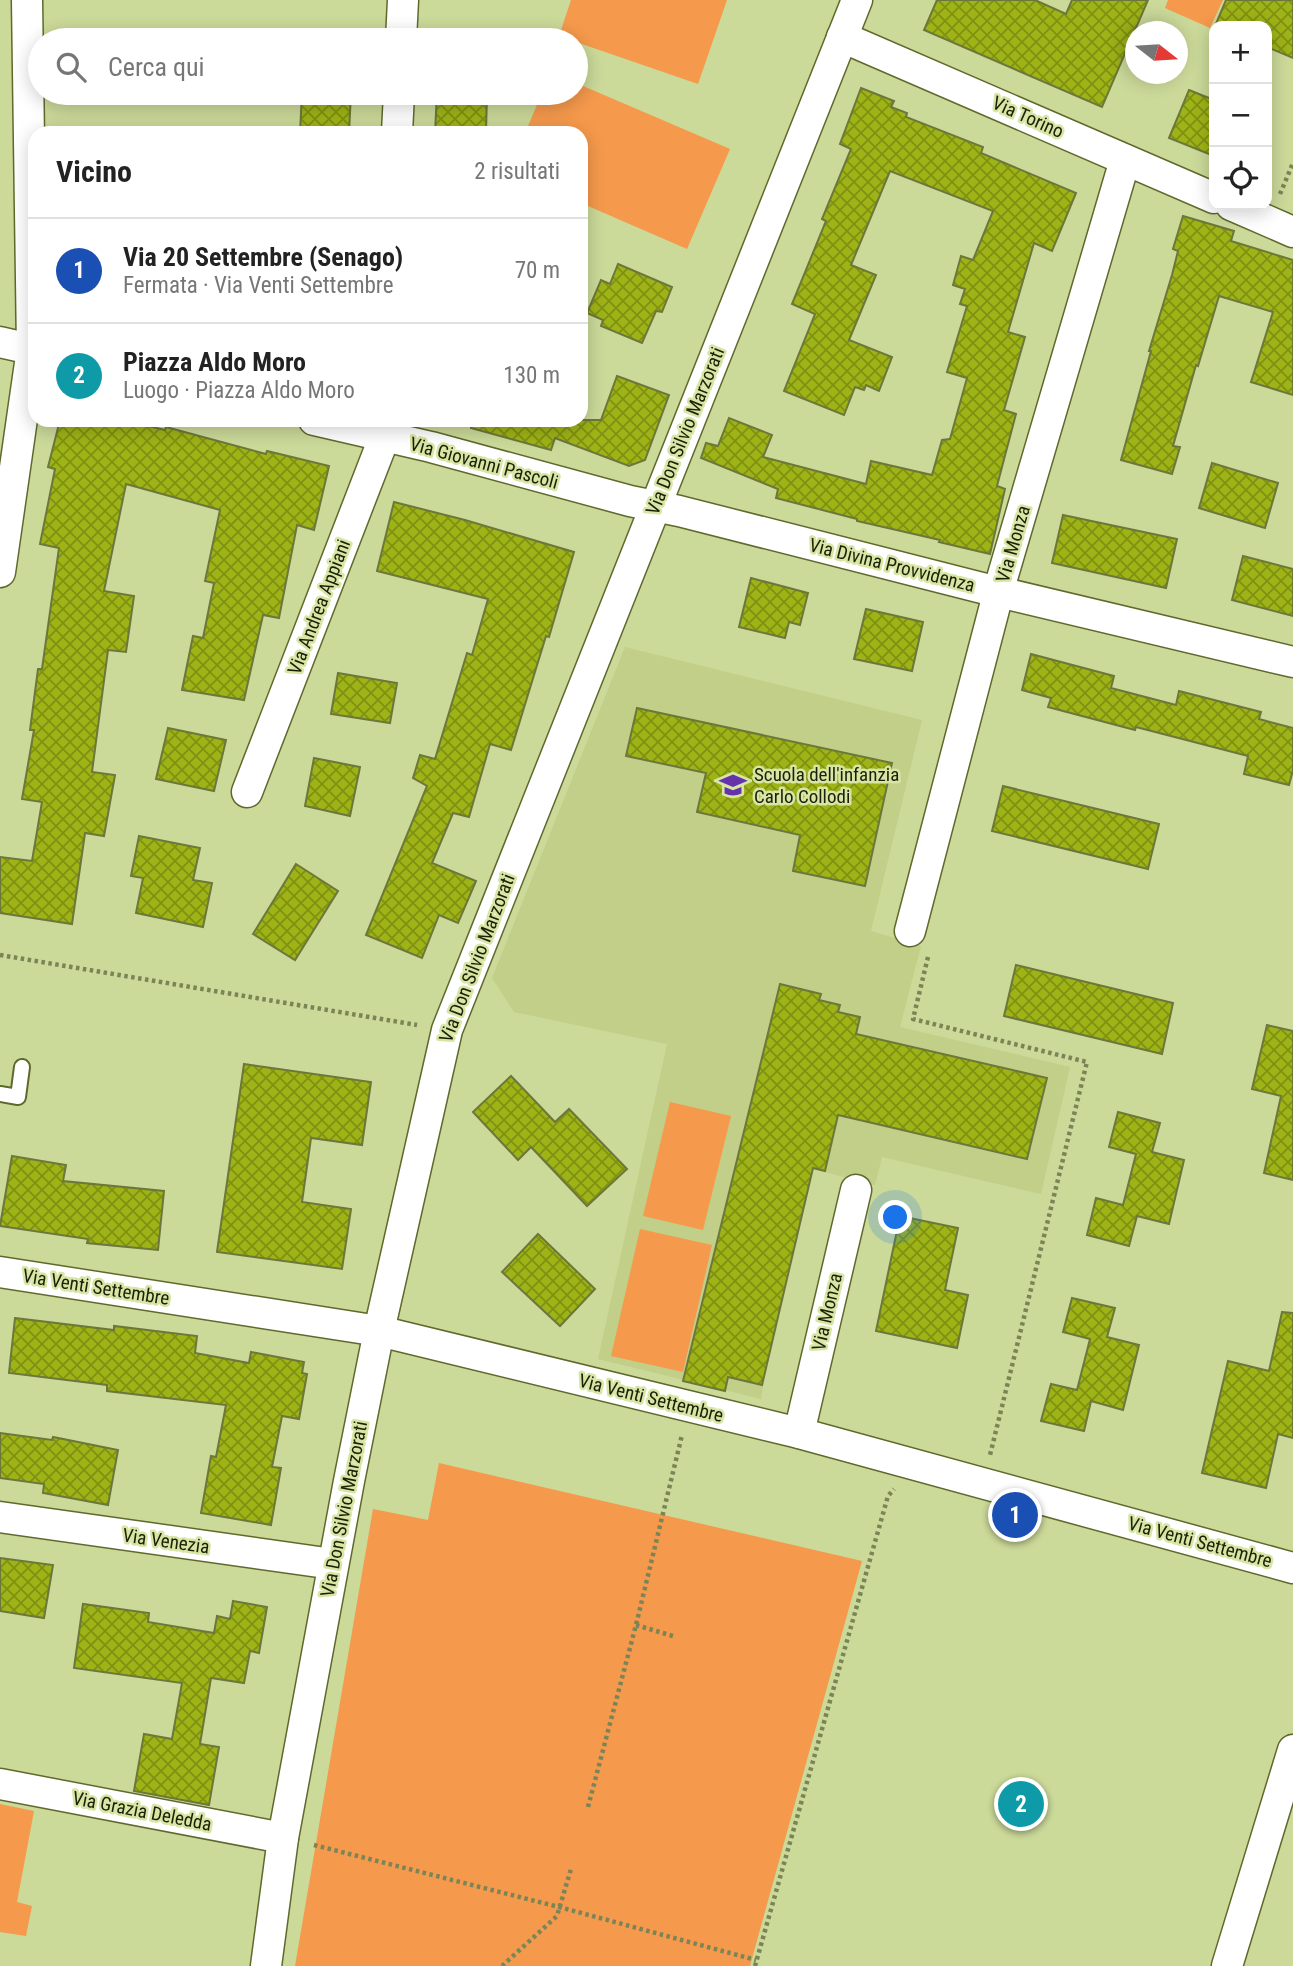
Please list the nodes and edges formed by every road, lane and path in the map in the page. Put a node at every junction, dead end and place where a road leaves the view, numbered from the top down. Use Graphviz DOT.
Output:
graph roads {
  1 [pos="27,0"];
  2 [pos="403,0"];
  3 [pos="857,0"];
  4 [pos="402,28"];
  5 [pos="842,37"];
  6 [pos="28,50"];
  7 [pos="29,105"];
  8 [pos="398,105"];
  9 [pos="30,126"];
  10 [pos="397,126"];
  11 [pos="1125,160"];
  12 [pos="1209,196"];
  13 [pos="1242,210"];
  14 [pos="1293,232"];
  15 [pos="0,342"];
  16 [pos="28,349"];
  17 [pos="28,389"];
  18 [pos="384,429"];
  19 [pos="655,506"];
  20 [pos="0,572"];
  21 [pos="999,592"];
  22 [pos="1293,662"];
  23 [pos="247,792"];
  24 [pos="910,931"];
  25 [pos="0,955"];
  26 [pos="447,1030"];
  27 [pos="22,1067"];
  28 [pos="0,1094"];
  29 [pos="856,1191"];
  30 [pos="0,1272"];
  31 [pos="379,1331"];
  32 [pos="683,1431"];
  33 [pos="799,1433"];
  34 [pos="990,1457"];
  35 [pos="899,1484"];
  36 [pos="0,1517"];
  37 [pos="333,1564"];
  38 [pos="1293,1568"];
  39 [pos="636,1625"];
  40 [pos="673,1636"];
  41 [pos="1293,1750"];
  42 [pos="0,1784"];
  43 [pos="588,1807"];
  44 [pos="283,1838"];
  45 [pos="571,1869"];
  46 [pos="559,1907"];
  47 [pos="755,1963"];
  48 [pos="266,1966"];
  49 [pos="502,1966"];
  50 [pos="1227,1966"];
  1 -- 6 [label="street"];
  2 -- 4 [label="street"];
  3 -- 5 [label="street, Via Don Silvio Marzorati"];
  5 -- 11 [label="street, Via Torino"];
  5 -- 19 [label="street, Via Don Silvio Marzorati"];
  7 -- 9 [label="street"];
  8 -- 10 [label="street"];
  11 -- 12 [label="street, Via Torino"];
  11 -- 21 [label="street, Via Monza"];
  13 -- 14 [label="street"];
  15 -- 16 [label="street"];
  17 -- 20 [label="street"];
  18 -- 19 [label="street, Via Giovanni Pascoli"];
  18 -- 23 [label="street, Via Andrea Appiani"];
  19 -- 21 [label="street, Via Divina Provvidenza"];
  19 -- 26 [label="street, Via Don Silvio Marzorati"];
  21 -- 22 [label="street, Via Divina Provvidenza"];
  21 -- 24 [label="street, Via Monza"];
  24 -- 34 [label="path"];
  25 -- 26 [label="path"];
  26 -- 31 [label="street, Via Don Silvio Marzorati"];
  27 -- 28 [label="lane"];
  29 -- 33 [label="street, Via Monza"];
  30 -- 31 [label="street, Via Venti Settembre"];
  31 -- 33 [label="street, Via Venti Settembre"];
  31 -- 37 [label="street, Via Don Silvio Marzorati"];
  32 -- 39 [label="path"];
  33 -- 38 [label="street, Via Venti Settembre"];
  35 -- 47 [label="path"];
  36 -- 37 [label="street, Via Venezia"];
  37 -- 44 [label="street, Via Don Silvio Marzorati"];
  39 -- 40 [label="path"];
  39 -- 43 [label="path"];
  41 -- 50 [label="street"];
  42 -- 44 [label="street, Via Grazia Deledda"];
  44 -- 46 [label="path"];
  44 -- 48 [label="street, Via Don Silvio Marzorati"];
  45 -- 46 [label="path"];
  46 -- 47 [label="path"];
  46 -- 49 [label="path"];
}
